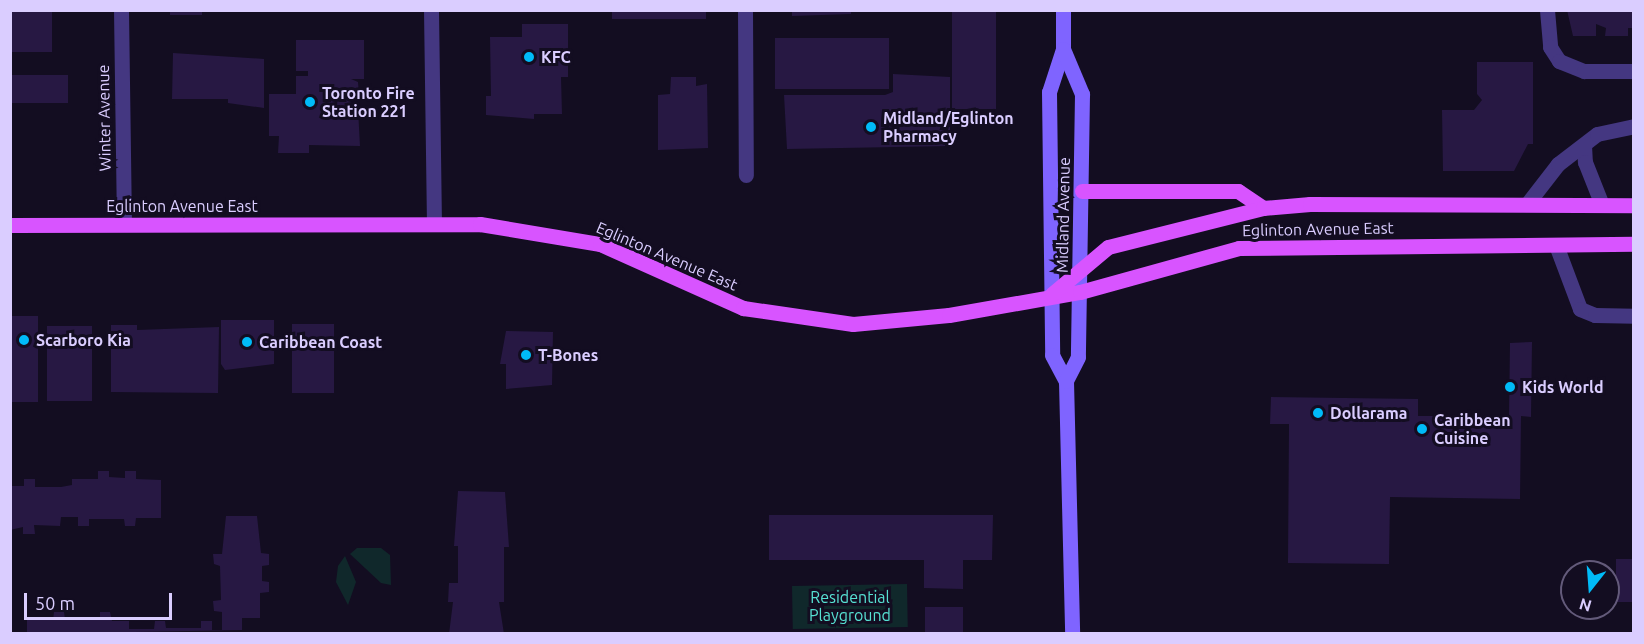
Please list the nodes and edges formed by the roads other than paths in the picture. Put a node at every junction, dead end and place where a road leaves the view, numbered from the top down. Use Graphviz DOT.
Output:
graph roads {
  1 [pos="122,10"];
  2 [pos="432,10"];
  3 [pos="745,10"];
  4 [pos="1063,10"];
  5 [pos="1547,10"];
  6 [pos="1063,49"];
  7 [pos="1634,71"];
  8 [pos="1634,126"];
  9 [pos="1584,145"];
  10 [pos="747,175"];
  11 [pos="1082,191"];
  12 [pos="1527,204"];
  13 [pos="1602,205"];
  14 [pos="1634,205"];
  15 [pos="1263,208"];
  16 [pos="11,224"];
  17 [pos="124,224"];
  18 [pos="434,224"];
  19 [pos="1634,244"];
  20 [pos="1556,245"];
  21 [pos="1080,270"];
  22 [pos="1080,292"];
  23 [pos="1052,294"];
  24 [pos="1634,316"];
  25 [pos="1066,381"];
  26 [pos="1072,633"];
  1 -- 17 [label="street, Winter Avenue"];
  2 -- 18 [label="street"];
  3 -- 10 [label="street"];
  4 -- 6 [label="main road, Midland Avenue"];
  5 -- 7 [label="street"];
  6 -- 11 [label="main road, Midland Avenue"];
  6 -- 23 [label="main road, Midland Avenue"];
  8 -- 9 [label="street"];
  9 -- 12 [label="street"];
  9 -- 13 [label="street"];
  11 -- 15 [label="main road, Eglinton Avenue East"];
  11 -- 21 [label="main road, Midland Avenue"];
  12 -- 13 [label="main road, Eglinton Avenue East"];
  12 -- 15 [label="main road, Eglinton Avenue East"];
  13 -- 14 [label="main road, Eglinton Avenue East"];
  15 -- 21 [label="main road, Eglinton Avenue East"];
  16 -- 17 [label="main road, Eglinton Avenue East"];
  17 -- 18 [label="main road, Eglinton Avenue East"];
  18 -- 23 [label="main road, Eglinton Avenue East"];
  19 -- 20 [label="main road, Eglinton Avenue East"];
  20 -- 22 [label="main road, Eglinton Avenue East"];
  20 -- 24 [label="street"];
  21 -- 22 [label="main road, Midland Avenue"];
  21 -- 23 [label="main road, Eglinton Avenue East"];
  22 -- 23 [label="main road, Eglinton Avenue East"];
  22 -- 25 [label="main road, Midland Avenue"];
  23 -- 25 [label="main road, Midland Avenue"];
  25 -- 26 [label="main road, Midland Avenue"];
}
